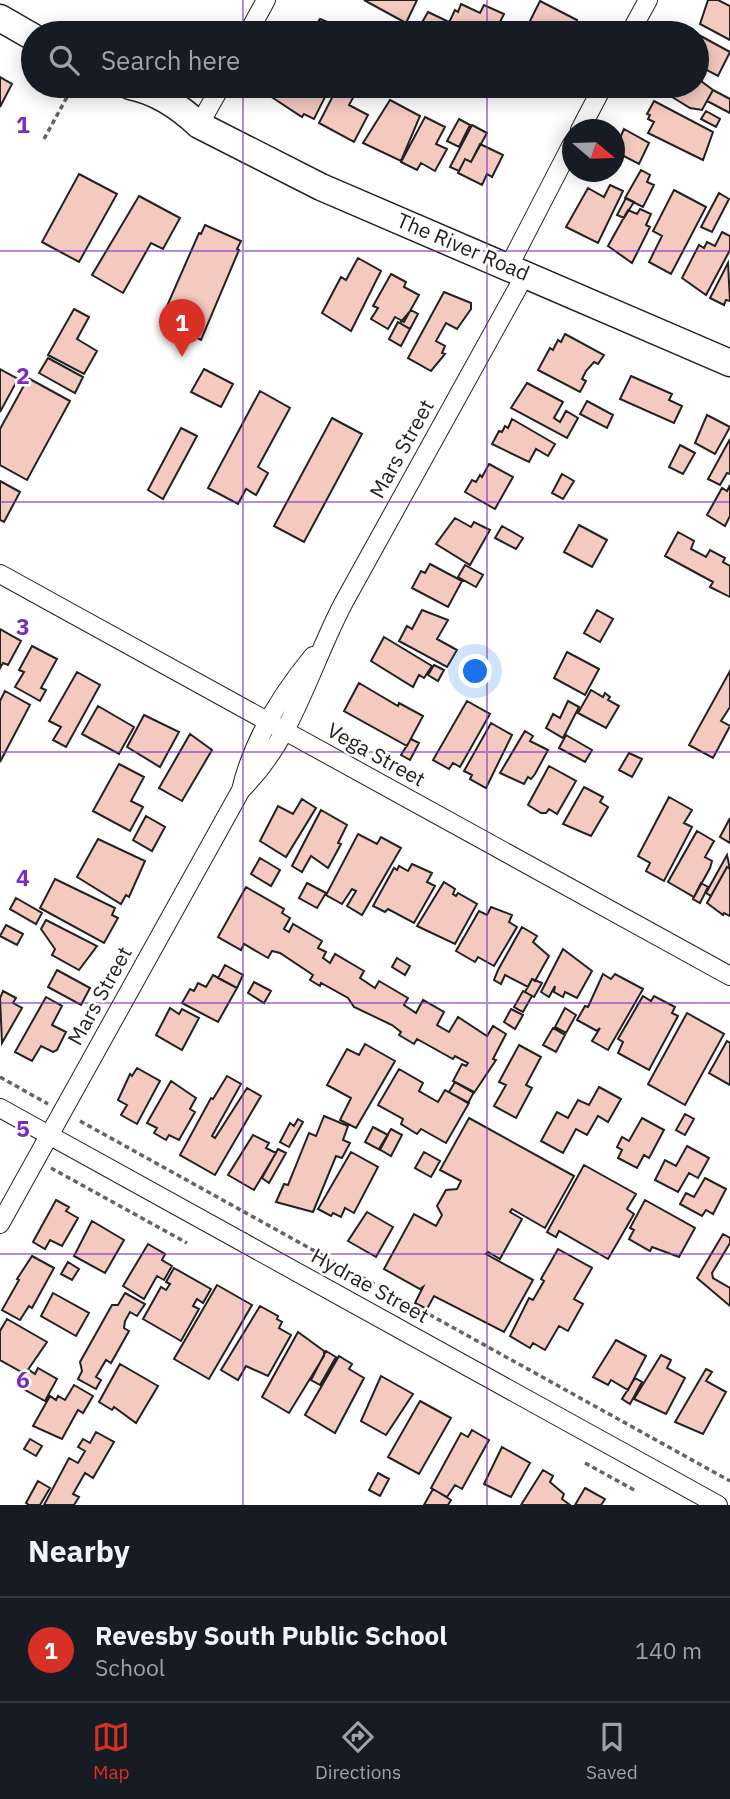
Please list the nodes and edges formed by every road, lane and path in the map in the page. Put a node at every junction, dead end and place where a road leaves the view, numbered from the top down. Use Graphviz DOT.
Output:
graph roads {
  1 [pos="266,0"];
  2 [pos="648,0"];
  3 [pos="0,18"];
  4 [pos="255,21"];
  5 [pos="637,21"];
  6 [pos="21,30"];
  7 [pos="67,98"];
  8 [pos="129,98"];
  9 [pos="160,98"];
  10 [pos="214,98"];
  11 [pos="597,98"];
  12 [pos="586,119"];
  13 [pos="199,125"];
  14 [pos="44,139"];
  15 [pos="562,167"];
  16 [pos="517,269"];
  17 [pos="730,363"];
  18 [pos="0,574"];
  19 [pos="320,648"];
  20 [pos="269,722"];
  21 [pos="285,731"];
  22 [pos="241,790"];
  23 [pos="730,976"];
  24 [pos="0,1077"];
  25 [pos="0,1108"];
  26 [pos="62,1111"];
  27 [pos="49,1135"];
  28 [pos="36,1158"];
  29 [pos="0,1224"];
  30 [pos="187,1243"];
  31 [pos="585,1463"];
  32 [pos="730,1481"];
  33 [pos="636,1491"];
  34 [pos="718,1505"];
  1 -- 4 [label="street"];
  2 -- 5 [label="street"];
  3 -- 6 [label="main road"];
  7 -- 14 [label="path"];
  8 -- 13 [label="main road, The River Road"];
  9 -- 13 [label="main road, The River Road"];
  10 -- 13 [label="street"];
  11 -- 12 [label="street"];
  13 -- 16 [label="main road, The River Road"];
  15 -- 16 [label="street, Mars Street"];
  16 -- 17 [label="main road, The River Road"];
  16 -- 19 [label="street, Mars Street"];
  18 -- 20 [label="street, Vega Street"];
  19 -- 20 [label="street, Mars Street"];
  19 -- 21 [label="street, Mars Street"];
  20 -- 21 [label="street, Vega Street"];
  20 -- 22 [label="street, Mars Street"];
  21 -- 22 [label="street, Mars Street"];
  21 -- 23 [label="street, Vega Street"];
  22 -- 26 [label="street, Mars Street"];
  24 -- 26 [label="path"];
  25 -- 27 [label="street, Hydrae Street"];
  26 -- 27 [label="street, Mars Street"];
  26 -- 32 [label="path"];
  27 -- 28 [label="street, Mars Street"];
  27 -- 34 [label="street, Hydrae Street"];
  28 -- 29 [label="street, Mars Street"];
  28 -- 30 [label="path"];
  31 -- 33 [label="path"];
}
